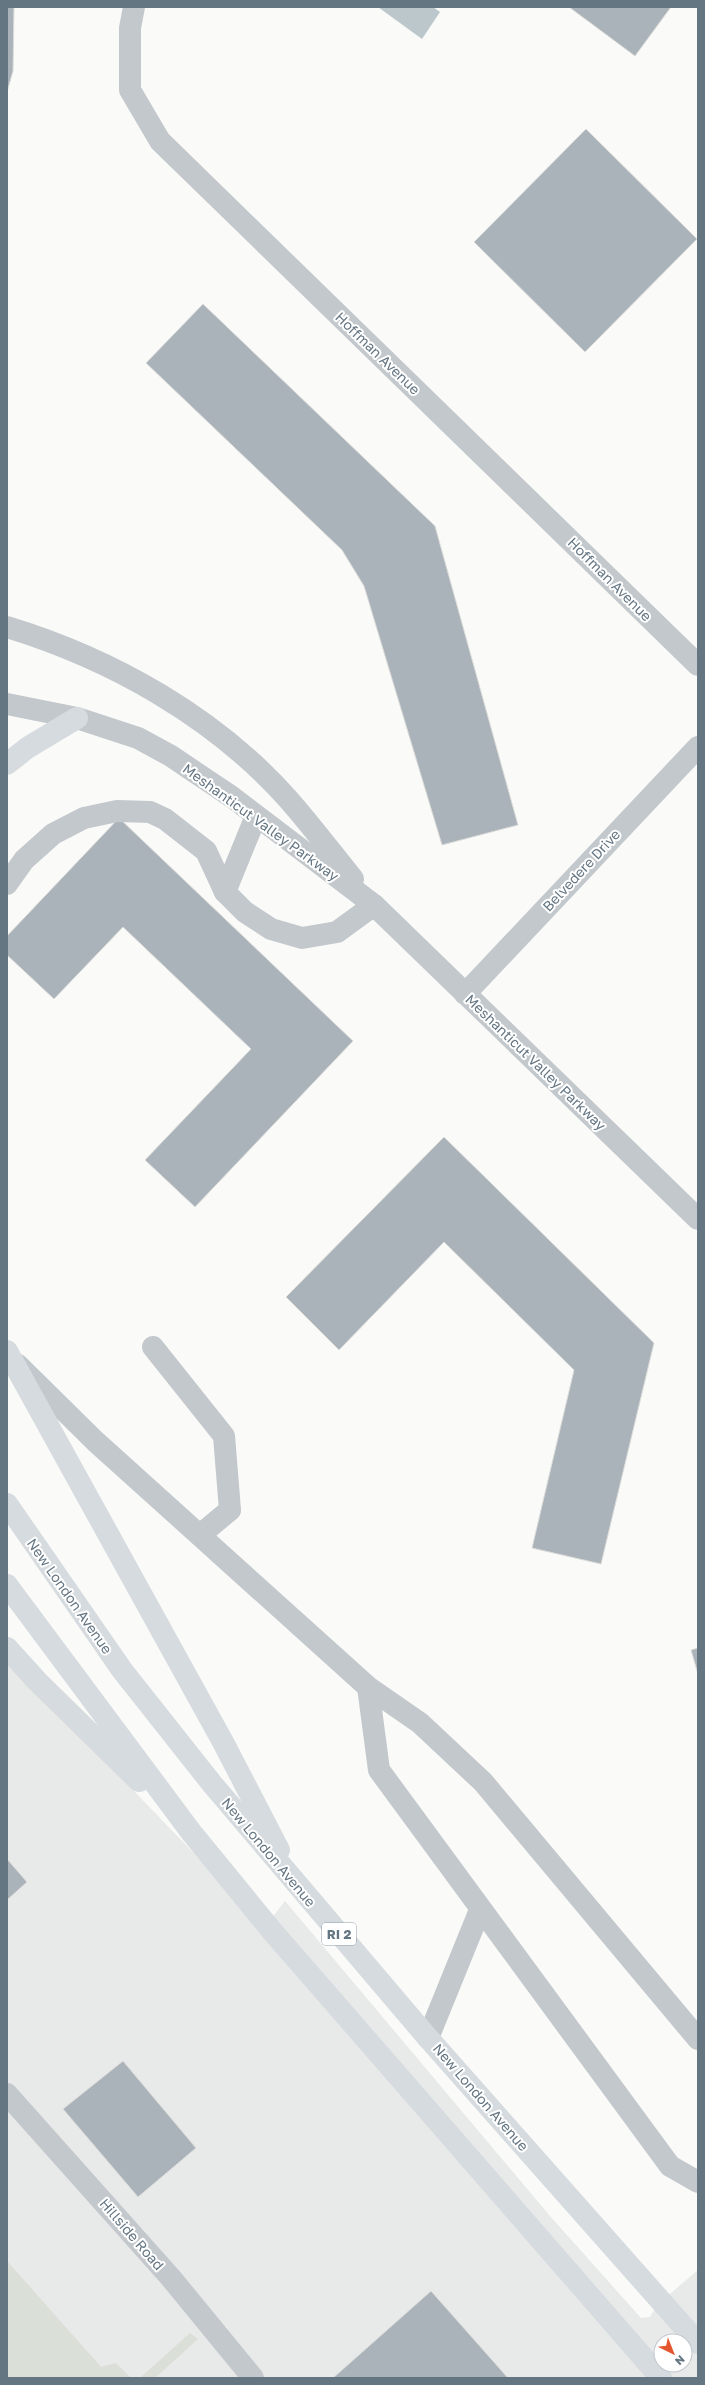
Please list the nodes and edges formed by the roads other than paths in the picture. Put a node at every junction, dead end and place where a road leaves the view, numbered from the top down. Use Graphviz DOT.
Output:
graph roads {
  1 [pos="134,7"];
  2 [pos="7,627"];
  3 [pos="698,665"];
  4 [pos="7,704"];
  5 [pos="77,718"];
  6 [pos="698,747"];
  7 [pos="7,764"];
  8 [pos="256,816"];
  9 [pos="7,884"];
  10 [pos="225,892"];
  11 [pos="374,905"];
  12 [pos="465,994"];
  13 [pos="698,1219"];
  14 [pos="153,1347"];
  15 [pos="9,1354"];
  16 [pos="7,1504"];
  17 [pos="200,1535"];
  18 [pos="7,1585"];
  19 [pos="7,1648"];
  20 [pos="368,1687"];
  21 [pos="191,1832"];
  22 [pos="299,1888"];
  23 [pos="480,1910"];
  24 [pos="428,2038"];
  25 [pos="698,2039"];
  26 [pos="7,2094"];
  27 [pos="698,2182"];
  28 [pos="698,2343"];
  29 [pos="253,2378"];
  30 [pos="661,2378"];
  1 -- 3 [label="street, Hoffman Avenue"];
  2 -- 11 [label="street, Meshanticut Valley Parkway"];
  4 -- 5 [label="street, Meshanticut Valley Parkway"];
  5 -- 7 [label="main road"];
  5 -- 8 [label="street, Meshanticut Valley Parkway"];
  6 -- 12 [label="street, Belvedere Drive"];
  8 -- 10 [label="street"];
  8 -- 11 [label="street, Meshanticut Valley Parkway"];
  9 -- 10 [label="street"];
  10 -- 11 [label="street"];
  11 -- 12 [label="street, Meshanticut Valley Parkway"];
  12 -- 13 [label="street, Meshanticut Valley Parkway"];
  14 -- 17 [label="street"];
  15 -- 17 [label="street"];
  15 -- 22 [label="main road"];
  16 -- 22 [label="main road, New London Avenue / RI 2"];
  17 -- 20 [label="street"];
  18 -- 21 [label="main road"];
  19 -- 21 [label="main road"];
  20 -- 23 [label="street"];
  20 -- 25 [label="street"];
  21 -- 30 [label="main road"];
  22 -- 24 [label="main road, New London Avenue / RI 2"];
  23 -- 24 [label="street"];
  23 -- 27 [label="street"];
  24 -- 28 [label="main road, New London Avenue / RI 2"];
  26 -- 29 [label="street, Hillside Road"];
}
